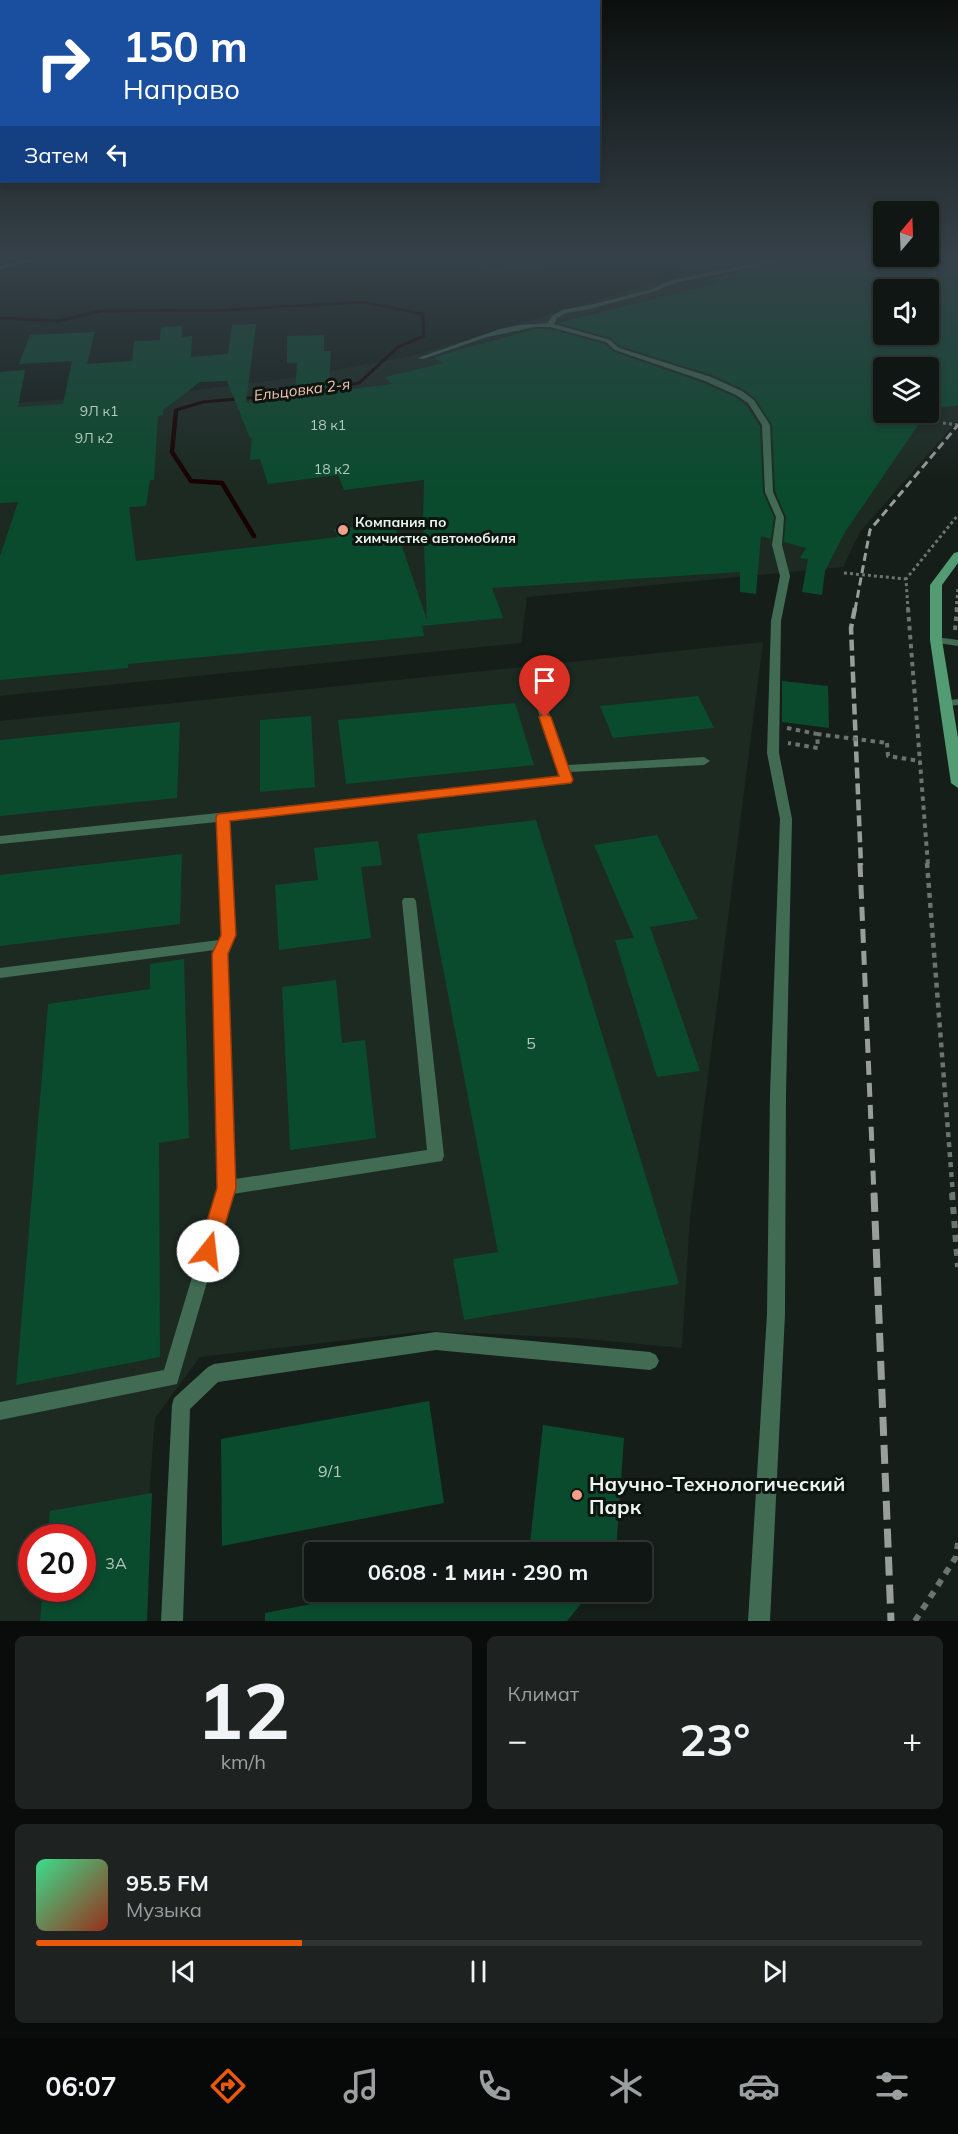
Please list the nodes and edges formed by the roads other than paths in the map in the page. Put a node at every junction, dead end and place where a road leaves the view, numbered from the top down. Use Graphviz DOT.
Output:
graph roads {
  1 [pos="494,335"];
  2 [pos="585,335"];
  3 [pos="421,358"];
  4 [pos="958,555"];
  5 [pos="936,640"];
  6 [pos="956,643"];
  7 [pos="539,699"];
  8 [pos="952,702"];
  9 [pos="704,761"];
  10 [pos="563,769"];
  11 [pos="958,783"];
  12 [pos="223,817"];
  13 [pos="0,840"];
  14 [pos="409,901"];
  15 [pos="224,945"];
  16 [pos="0,972"];
  17 [pos="226,1188"];
  18 [pos="650,1362"];
  19 [pos="0,1411"];
  20 [pos="172,1621"];
  21 [pos="759,1621"];
  1 -- 3 [label="lane"];
  2 -- 21 [label="lane"];
  4 -- 5 [label="main road"];
  5 -- 6 [label="lane"];
  5 -- 8 [label="main road"];
  7 -- 10 [label="lane"];
  8 -- 11 [label="main road"];
  9 -- 10 [label="lane"];
  10 -- 12 [label="lane"];
  12 -- 13 [label="lane"];
  12 -- 15 [label="lane"];
  14 -- 17 [label="lane"];
  15 -- 16 [label="lane"];
  15 -- 17 [label="lane"];
  17 -- 19 [label="lane"];
  18 -- 20 [label="lane"];
}
